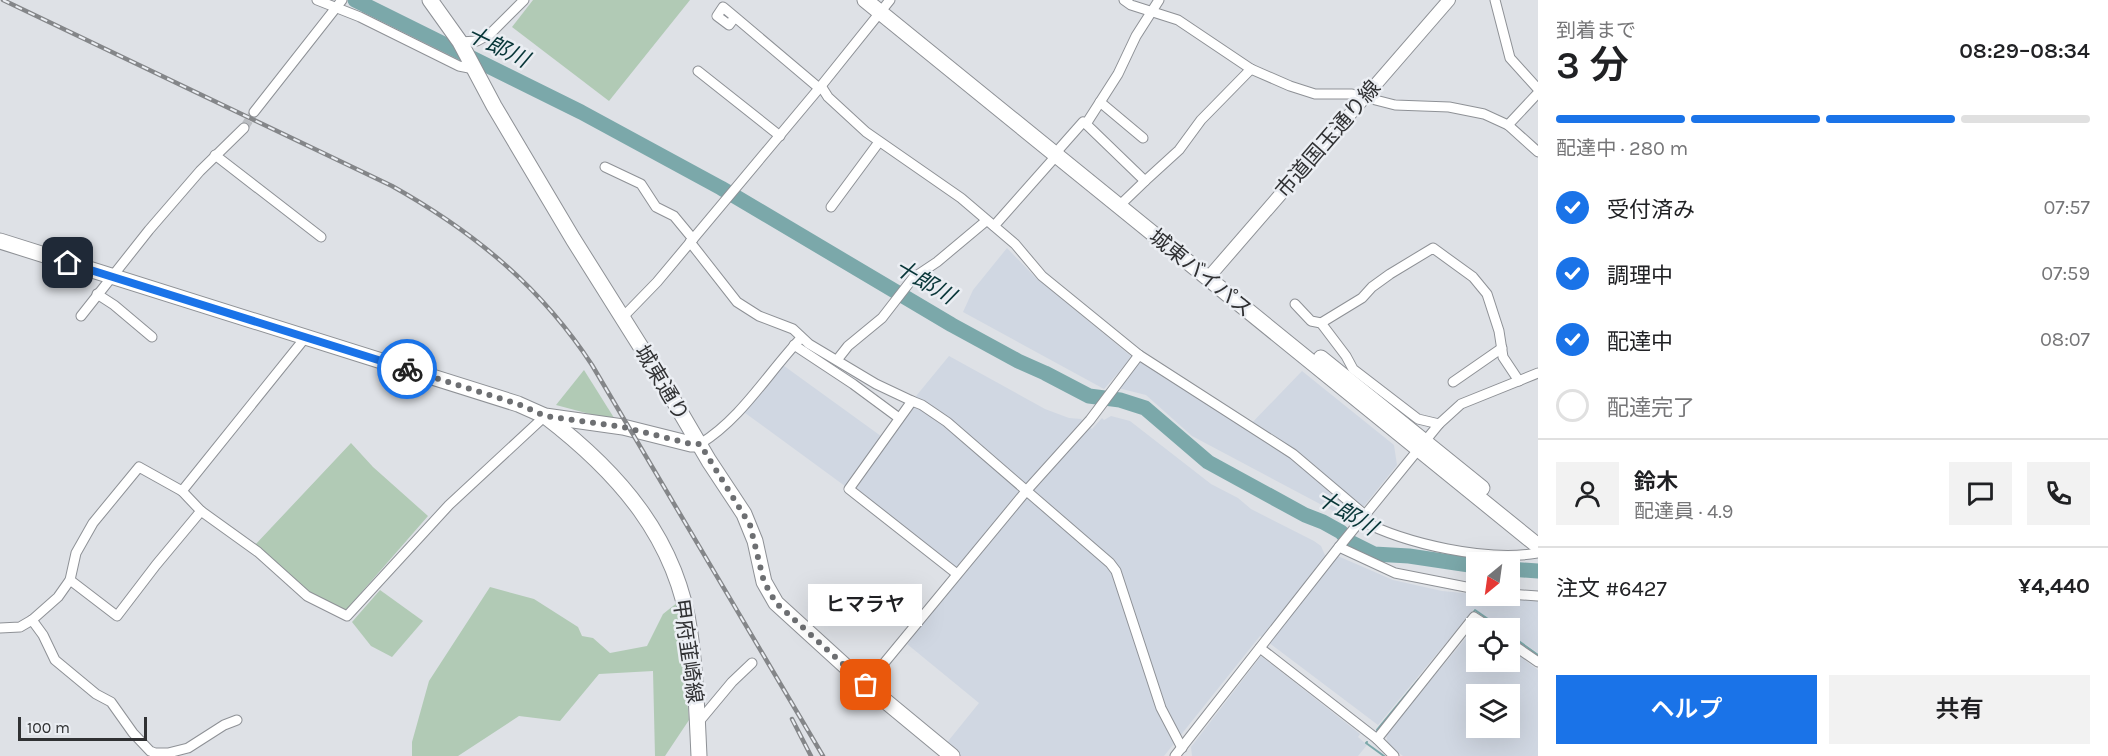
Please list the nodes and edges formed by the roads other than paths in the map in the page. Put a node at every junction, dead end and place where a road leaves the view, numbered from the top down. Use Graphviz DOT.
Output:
graph roads {
  1 [pos="317,0"];
  2 [pos="430,0"];
  3 [pos="524,0"];
  4 [pos="865,0"];
  5 [pos="1124,0"];
  6 [pos="1159,0"];
  7 [pos="1449,0"];
  8 [pos="1496,1"];
  9 [pos="339,4"];
  10 [pos="883,5"];
  11 [pos="1151,11"];
  12 [pos="735,17"];
  13 [pos="460,42"];
  14 [pos="474,69"];
  15 [pos="1251,69"];
  16 [pos="698,71"];
  17 [pos="820,87"];
  18 [pos="1538,91"];
  19 [pos="1364,98"];
  20 [pos="1100,102"];
  21 [pos="254,112"];
  22 [pos="1086,124"];
  23 [pos="1508,125"];
  24 [pos="244,128"];
  25 [pos="780,136"];
  26 [pos="1143,138"];
  27 [pos="879,142"];
  28 [pos="1058,152"];
  29 [pos="1538,152"];
  30 [pos="215,155"];
  31 [pos="605,167"];
  32 [pos="1145,181"];
  33 [pos="1122,203"];
  34 [pos="831,207"];
  35 [pos="990,223"];
  36 [pos="321,237"];
  37 [pos="692,240"];
  38 [pos="0,241"];
  39 [pos="1211,275"];
  40 [pos="113,277"];
  41 [pos="98,294"];
  42 [pos="1294,304"];
  43 [pos="81,316"];
  44 [pos="622,318"];
  45 [pos="1321,323"];
  46 [pos="152,337"];
  47 [pos="305,338"];
  48 [pos="797,342"];
  49 [pos="1502,348"];
  50 [pos="1139,355"];
  51 [pos="837,360"];
  52 [pos="1538,373"];
  53 [pos="1520,381"];
  54 [pos="1453,382"];
  55 [pos="912,401"];
  56 [pos="545,416"];
  57 [pos="899,418"];
  58 [pos="1439,424"];
  59 [pos="700,444"];
  60 [pos="1420,445"];
  61 [pos="1027,490"];
  62 [pos="182,491"];
  63 [pos="201,511"];
  64 [pos="1361,520"];
  65 [pos="1538,533"];
  66 [pos="1538,546"];
  67 [pos="1339,547"];
  68 [pos="1538,553"];
  69 [pos="957,574"];
  70 [pos="70,580"];
  71 [pos="1466,587"];
  72 [pos="1520,595"];
  73 [pos="1538,596"];
  74 [pos="32,620"];
  75 [pos="1466,627"];
  76 [pos="0,628"];
  77 [pos="1260,648"];
  78 [pos="1520,650"];
  79 [pos="1538,662"];
  80 [pos="752,663"];
  81 [pos="866,685"];
  82 [pos="237,720"];
  83 [pos="697,724"];
  84 [pos="1377,739"];
  85 [pos="1182,748"];
  86 [pos="699,756"];
  87 [pos="952,756"];
  88 [pos="1175,756"];
  89 [pos="1394,756"];
  1 -- 9 [label="street"];
  2 -- 13 [label="main road, 城東通り"];
  3 -- 13 [label="street"];
  4 -- 10 [label="main road, 城東バイパス"];
  5 -- 11 [label="street"];
  6 -- 11 [label="street"];
  7 -- 19 [label="street, 市道国玉通り線"];
  8 -- 18 [label="street"];
  9 -- 14 [label="street"];
  9 -- 21 [label="street"];
  10 -- 17 [label="street"];
  10 -- 28 [label="main road, 城東バイパス"];
  11 -- 15 [label="street"];
  11 -- 20 [label="street"];
  12 -- 17 [label="street"];
  13 -- 14 [label="main road, 城東通り"];
  14 -- 44 [label="main road, 城東通り"];
  15 -- 19 [label="street"];
  15 -- 32 [label="street"];
  16 -- 25 [label="street"];
  17 -- 25 [label="street"];
  17 -- 27 [label="street"];
  18 -- 23 [label="street"];
  19 -- 23 [label="street"];
  19 -- 39 [label="street, 市道国玉通り線"];
  20 -- 22 [label="street"];
  20 -- 26 [label="street"];
  22 -- 28 [label="street"];
  22 -- 32 [label="street"];
  23 -- 29 [label="street"];
  24 -- 30 [label="street"];
  25 -- 37 [label="street"];
  27 -- 34 [label="street"];
  27 -- 35 [label="street"];
  28 -- 33 [label="main road, 城東バイパス"];
  28 -- 35 [label="street"];
  30 -- 36 [label="street"];
  30 -- 40 [label="street"];
  31 -- 37 [label="street"];
  32 -- 33 [label="street"];
  33 -- 39 [label="main road, 城東バイパス"];
  35 -- 50 [label="street"];
  35 -- 51 [label="street"];
  37 -- 44 [label="street"];
  37 -- 48 [label="street"];
  38 -- 40 [label="main road"];
  39 -- 60 [label="main road, 城東バイパス"];
  40 -- 41 [label="street"];
  40 -- 47 [label="main road"];
  41 -- 43 [label="street"];
  41 -- 46 [label="street"];
  42 -- 45 [label="street"];
  44 -- 59 [label="main road, 城東通り"];
  45 -- 49 [label="street"];
  45 -- 58 [label="street"];
  47 -- 56 [label="main road"];
  47 -- 62 [label="street"];
  48 -- 51 [label="street"];
  48 -- 57 [label="street"];
  48 -- 59 [label="street"];
  49 -- 53 [label="street"];
  49 -- 54 [label="street"];
  50 -- 61 [label="street"];
  50 -- 64 [label="street"];
  51 -- 55 [label="street"];
  52 -- 53 [label="street"];
  53 -- 58 [label="street"];
  55 -- 57 [label="street"];
  55 -- 61 [label="street"];
  56 -- 59 [label="main road"];
  56 -- 63 [label="street"];
  56 -- 83 [label="main road, 甲府韮崎線"];
  57 -- 69 [label="street"];
  58 -- 60 [label="street"];
  59 -- 81 [label="main road, 城東通り"];
  60 -- 64 [label="street"];
  60 -- 65 [label="main road, 城東バイパス"];
  60 -- 66 [label="main road, 城東バイパス"];
  61 -- 69 [label="street"];
  61 -- 85 [label="street"];
  62 -- 63 [label="street"];
  62 -- 70 [label="street"];
  63 -- 70 [label="street"];
  64 -- 67 [label="street"];
  64 -- 68 [label="street"];
  67 -- 71 [label="street"];
  67 -- 77 [label="street"];
  69 -- 81 [label="street"];
  70 -- 74 [label="street"];
  72 -- 73 [label="street"];
  74 -- 76 [label="street"];
  74 -- 82 [label="street"];
  75 -- 84 [label="street"];
  77 -- 84 [label="street"];
  77 -- 85 [label="street"];
  78 -- 79 [label="street"];
  80 -- 83 [label="street"];
  81 -- 87 [label="main road, 城東通り"];
  83 -- 86 [label="main road, 甲府韮崎線"];
  84 -- 89 [label="street"];
  85 -- 88 [label="street"];
}
